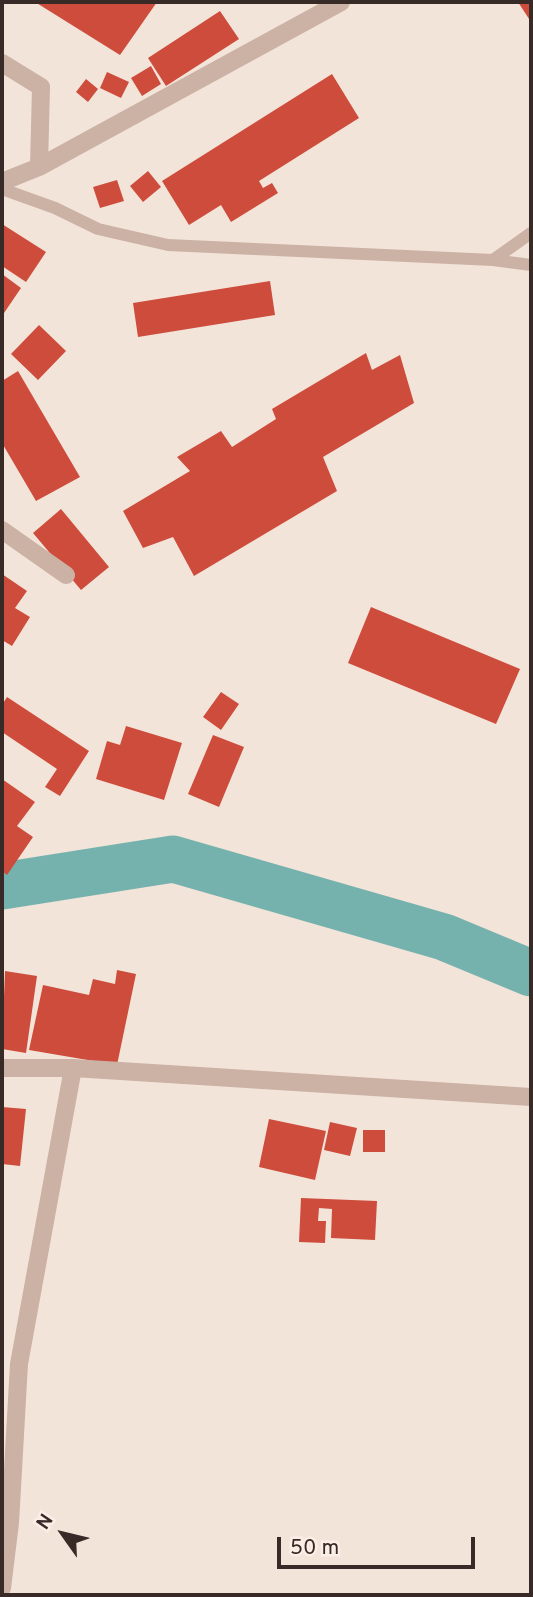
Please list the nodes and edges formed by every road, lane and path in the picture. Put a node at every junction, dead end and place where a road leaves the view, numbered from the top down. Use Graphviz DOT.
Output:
graph roads {
  1 [pos="341,2"];
  2 [pos="2,63"];
  3 [pos="39,167"];
  4 [pos="2,182"];
  5 [pos="2,189"];
  6 [pos="531,233"];
  7 [pos="493,260"];
  8 [pos="531,265"];
  9 [pos="2,530"];
  10 [pos="66,575"];
  11 [pos="2,1068"];
  12 [pos="73,1068"];
  13 [pos="531,1097"];
  14 [pos="2,1588"];
  1 -- 3 [label="street"];
  2 -- 3 [label="street"];
  3 -- 4 [label="street"];
  5 -- 7 [label="lane"];
  6 -- 7 [label="lane"];
  7 -- 8 [label="lane"];
  9 -- 10 [label="street"];
  11 -- 12 [label="street"];
  12 -- 13 [label="street"];
  12 -- 14 [label="street"];
}
